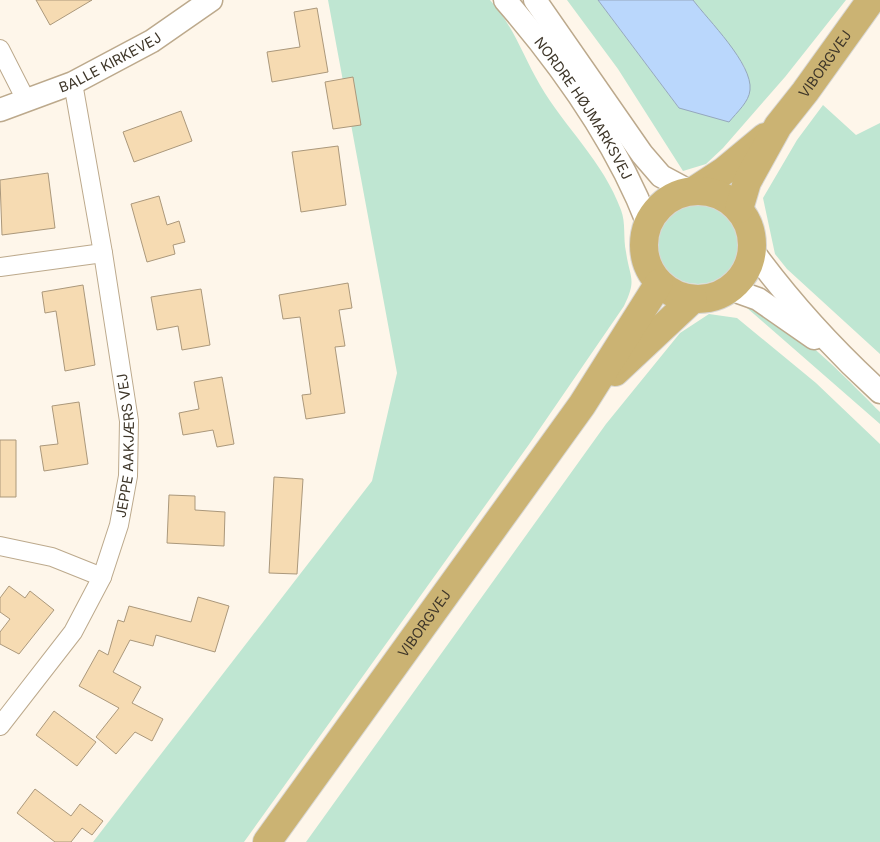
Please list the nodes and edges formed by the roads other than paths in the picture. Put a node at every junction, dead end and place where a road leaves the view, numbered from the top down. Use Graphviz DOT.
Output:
graph roads {
  1 [pos="211,0"];
  2 [pos="505,0"];
  3 [pos="534,0"];
  4 [pos="871,0"];
  5 [pos="0,49"];
  6 [pos="74,83"];
  7 [pos="26,100"];
  8 [pos="0,110"];
  9 [pos="778,126"];
  10 [pos="692,191"];
  11 [pos="739,209"];
  12 [pos="648,224"];
  13 [pos="752,250"];
  14 [pos="103,253"];
  15 [pos="0,268"];
  16 [pos="659,283"];
  17 [pos="730,289"];
  18 [pos="693,299"];
  19 [pos="841,357"];
  20 [pos="880,392"];
  21 [pos="582,405"];
  22 [pos="0,546"];
  23 [pos="102,577"];
  24 [pos="0,726"];
  25 [pos="266,842"];
  1 -- 6 [label="street, BALLE KIRKEVEJ"];
  2 -- 12 [label="street, NORDRE HØJMARKSVEJ"];
  3 -- 10 [label="street, NORDRE HØJMARKSVEJ"];
  4 -- 9 [label="main road, VIBORGVEJ"];
  5 -- 7 [label="street"];
  6 -- 7 [label="street, BALLE KIRKEVEJ"];
  6 -- 14 [label="street, JEPPE AAKJÆRS VEJ"];
  7 -- 8 [label="street, BALLE KIRKEVEJ"];
  9 -- 10 [label="main road, VIBORGVEJ"];
  9 -- 11 [label="main road, VIBORGVEJ"];
  10 -- 11 [label="main road"];
  10 -- 12 [label="main road"];
  11 -- 13 [label="main road"];
  12 -- 16 [label="main road"];
  13 -- 17 [label="main road"];
  13 -- 19 [label="street"];
  14 -- 15 [label="street"];
  14 -- 23 [label="street, JEPPE AAKJÆRS VEJ"];
  16 -- 18 [label="main road"];
  16 -- 21 [label="main road, VIBORGVEJ"];
  17 -- 18 [label="main road"];
  17 -- 19 [label="street"];
  18 -- 21 [label="main road, VIBORGVEJ"];
  19 -- 20 [label="street"];
  21 -- 25 [label="main road, VIBORGVEJ"];
  22 -- 23 [label="street"];
  23 -- 24 [label="street, JEPPE AAKJÆRS VEJ"];
}
